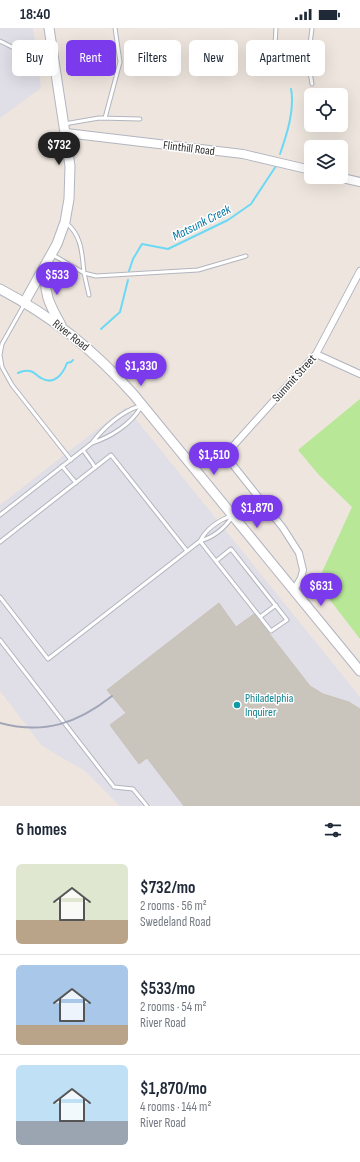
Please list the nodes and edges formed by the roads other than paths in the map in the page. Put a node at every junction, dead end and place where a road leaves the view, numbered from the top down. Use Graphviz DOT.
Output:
graph roads {
  1 [pos="49,28"];
  2 [pos="115,28"];
  3 [pos="276,28"];
  4 [pos="312,28"];
  5 [pos="275,40"];
  6 [pos="0,41"];
  7 [pos="12,47"];
  8 [pos="312,84"];
  9 [pos="105,118"];
  10 [pos="140,118"];
  11 [pos="65,129"];
  12 [pos="304,168"];
  13 [pos="348,179"];
  14 [pos="360,182"];
  15 [pos="65,222"];
  16 [pos="52,254"];
  17 [pos="246,256"];
  18 [pos="46,264"];
  19 [pos="360,271"];
  20 [pos="84,274"];
  21 [pos="0,289"];
  22 [pos="89,295"];
  23 [pos="24,303"];
  24 [pos="63,328"];
  25 [pos="316,354"];
  26 [pos="0,355"];
  27 [pos="360,374"];
  28 [pos="142,405"];
  29 [pos="92,443"];
  30 [pos="83,450"];
  31 [pos="71,460"];
  32 [pos="62,466"];
  33 [pos="95,468"];
  34 [pos="76,483"];
  35 [pos="0,515"];
  36 [pos="233,516"];
  37 [pos="200,541"];
  38 [pos="0,542"];
  39 [pos="187,551"];
  40 [pos="216,561"];
  41 [pos="294,590"];
  42 [pos="0,597"];
  43 [pos="276,605"];
  44 [pos="260,617"];
  45 [pos="0,640"];
  46 [pos="360,671"];
  47 [pos="147,806"];
  1 -- 11 [label="main road"];
  2 -- 9 [label="lane"];
  3 -- 5 [label="lane"];
  4 -- 8 [label="lane"];
  6 -- 7 [label="lane"];
  9 -- 10 [label="lane"];
  9 -- 11 [label="lane"];
  11 -- 12 [label="street, Flinthill Road"];
  11 -- 15 [label="main road"];
  13 -- 14 [label="street"];
  15 -- 16 [label="main road"];
  15 -- 20 [label="lane"];
  16 -- 18 [label="main road"];
  16 -- 20 [label="lane"];
  17 -- 20 [label="lane"];
  18 -- 23 [label="main road"];
  18 -- 24 [label="main road"];
  19 -- 25 [label="street, Summit Street"];
  20 -- 22 [label="lane"];
  21 -- 23 [label="main road, River Road"];
  23 -- 24 [label="main road, River Road"];
  23 -- 26 [label="lane"];
  24 -- 28 [label="main road, River Road"];
  25 -- 27 [label="street"];
  25 -- 41 [label="street, Summit Street"];
  26 -- 31 [label="lane"];
  28 -- 29 [label="lane"];
  28 -- 29 [label="lane"];
  28 -- 36 [label="main road, River Road"];
  29 -- 30 [label="lane"];
  30 -- 31 [label="lane"];
  30 -- 33 [label="lane"];
  31 -- 32 [label="lane"];
  32 -- 34 [label="lane"];
  32 -- 35 [label="lane"];
  33 -- 34 [label="lane"];
  33 -- 39 [label="lane"];
  34 -- 38 [label="lane"];
  36 -- 37 [label="lane"];
  36 -- 37 [label="lane"];
  36 -- 41 [label="main road, River Road"];
  37 -- 39 [label="lane"];
  37 -- 40 [label="lane"];
  39 -- 42 [label="lane"];
  40 -- 43 [label="lane"];
  40 -- 44 [label="lane"];
  41 -- 46 [label="main road, River Road"];
  43 -- 44 [label="lane"];
  43 -- 44 [label="lane"];
  45 -- 47 [label="lane"];
}
